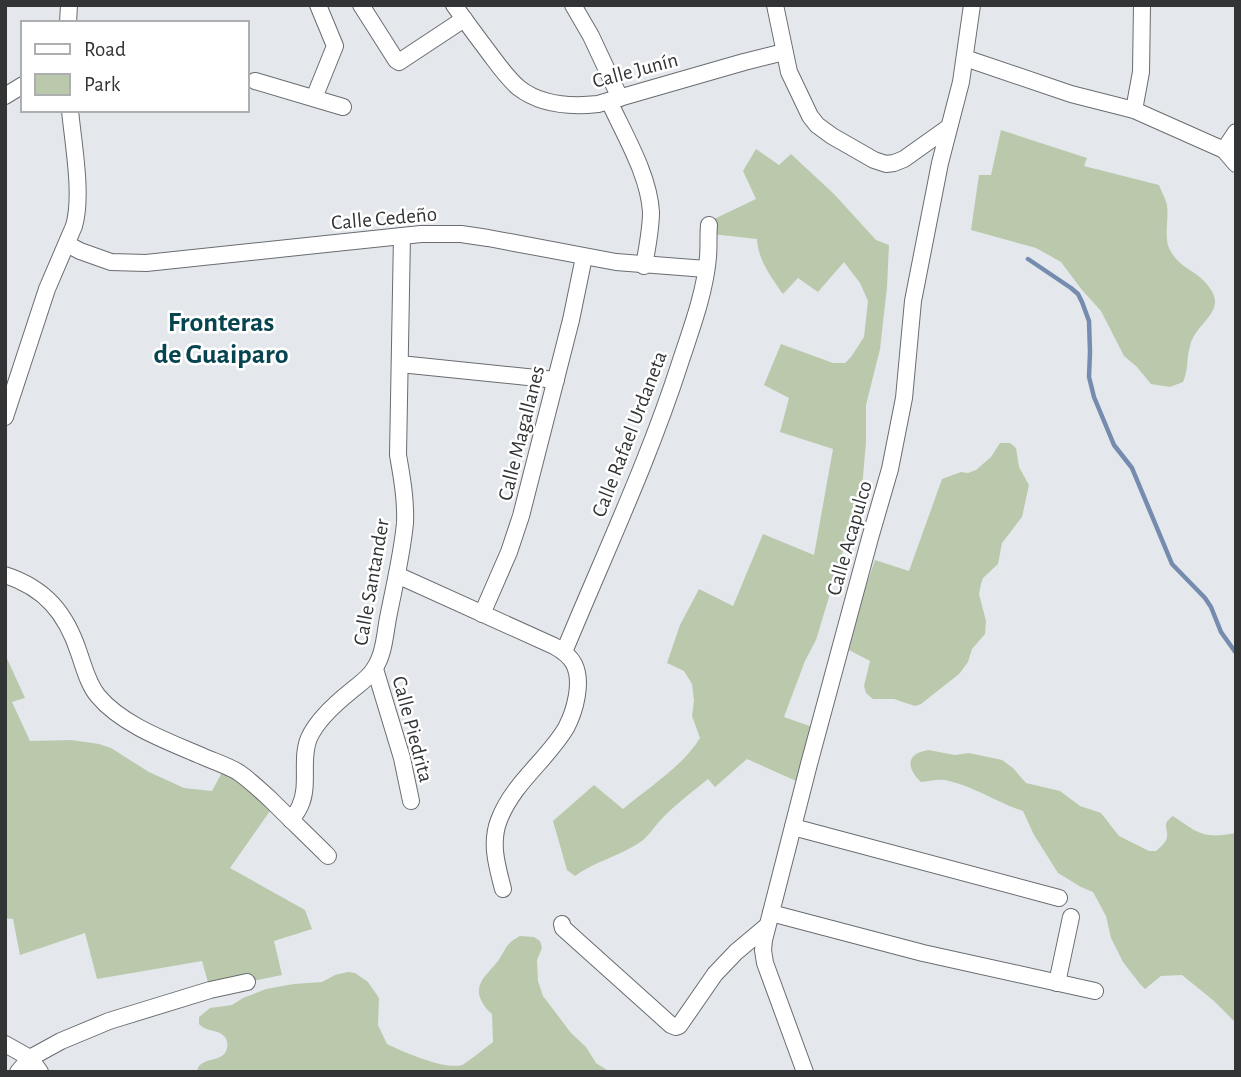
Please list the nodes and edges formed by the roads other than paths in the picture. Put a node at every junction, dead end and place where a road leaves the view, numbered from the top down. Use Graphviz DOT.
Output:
graph roads {
  1 [pos="318,5"];
  2 [pos="360,5"];
  3 [pos="573,5"];
  4 [pos="775,5"];
  5 [pos="972,5"];
  6 [pos="1142,5"];
  7 [pos="459,12"];
  8 [pos="784,52"];
  9 [pos="965,58"];
  10 [pos="256,81"];
  11 [pos="21,86"];
  12 [pos="5,96"];
  13 [pos="314,98"];
  14 [pos="614,99"];
  15 [pos="344,107"];
  16 [pos="1133,110"];
  17 [pos="70,112"];
  18 [pos="949,127"];
  19 [pos="1236,132"];
  20 [pos="1224,150"];
  21 [pos="1236,164"];
  22 [pos="709,225"];
  23 [pos="401,236"];
  24 [pos="66,244"];
  25 [pos="584,257"];
  26 [pos="644,265"];
  27 [pos="706,269"];
  28 [pos="400,363"];
  29 [pos="556,380"];
  30 [pos="5,417"];
  31 [pos="5,575"];
  32 [pos="397,575"];
  33 [pos="482,614"];
  34 [pos="564,652"];
  35 [pos="375,669"];
  36 [pos="411,802"];
  37 [pos="291,820"];
  38 [pos="793,827"];
  39 [pos="328,856"];
  40 [pos="503,889"];
  41 [pos="1059,898"];
  42 [pos="1071,918"];
  43 [pos="769,920"];
  44 [pos="562,924"];
  45 [pos="247,982"];
  46 [pos="1057,983"];
  47 [pos="1095,991"];
  48 [pos="5,1044"];
  49 [pos="30,1058"];
  50 [pos="18,1072"];
  51 [pos="40,1072"];
  52 [pos="806,1072"];
  1 -- 13 [label="street"];
  2 -- 7 [label="street"];
  3 -- 14 [label="street"];
  4 -- 8 [label="street"];
  5 -- 9 [label="street, Calle Acapulco"];
  6 -- 16 [label="street"];
  7 -- 14 [label="street, Calle Junín"];
  8 -- 14 [label="street, Calle Junín"];
  8 -- 18 [label="street"];
  9 -- 16 [label="street"];
  9 -- 18 [label="street, Calle Acapulco"];
  10 -- 13 [label="street"];
  11 -- 12 [label="street"];
  13 -- 15 [label="street"];
  14 -- 26 [label="street"];
  16 -- 20 [label="street"];
  17 -- 24 [label="street"];
  18 -- 38 [label="street, Calle Acapulco"];
  19 -- 20 [label="street"];
  20 -- 21 [label="street"];
  22 -- 27 [label="street, Calle Rafael Urdaneta"];
  23 -- 24 [label="street, Calle Cedeño"];
  23 -- 25 [label="street, Calle Cedeño"];
  23 -- 28 [label="street, Calle Santander"];
  24 -- 30 [label="street"];
  25 -- 26 [label="street, Calle Cedeño"];
  25 -- 29 [label="street, Calle Magallanes"];
  26 -- 27 [label="street, Calle Cedeño"];
  27 -- 34 [label="street, Calle Rafael Urdaneta"];
  28 -- 29 [label="street"];
  28 -- 32 [label="street, Calle Santander"];
  29 -- 33 [label="street, Calle Magallanes"];
  31 -- 37 [label="street"];
  32 -- 33 [label="street"];
  32 -- 35 [label="street, Calle Santander"];
  33 -- 34 [label="street"];
  34 -- 40 [label="street"];
  35 -- 36 [label="street, Calle Piedrita"];
  35 -- 37 [label="street, Calle Santander"];
  37 -- 39 [label="street"];
  38 -- 41 [label="street"];
  38 -- 43 [label="street, Calle Acapulco"];
  42 -- 46 [label="street"];
  43 -- 44 [label="street"];
  43 -- 46 [label="street"];
  43 -- 52 [label="street, Calle Acapulco"];
  45 -- 49 [label="street"];
  46 -- 47 [label="street"];
  48 -- 49 [label="street"];
  49 -- 50 [label="street"];
  49 -- 51 [label="street"];
}
